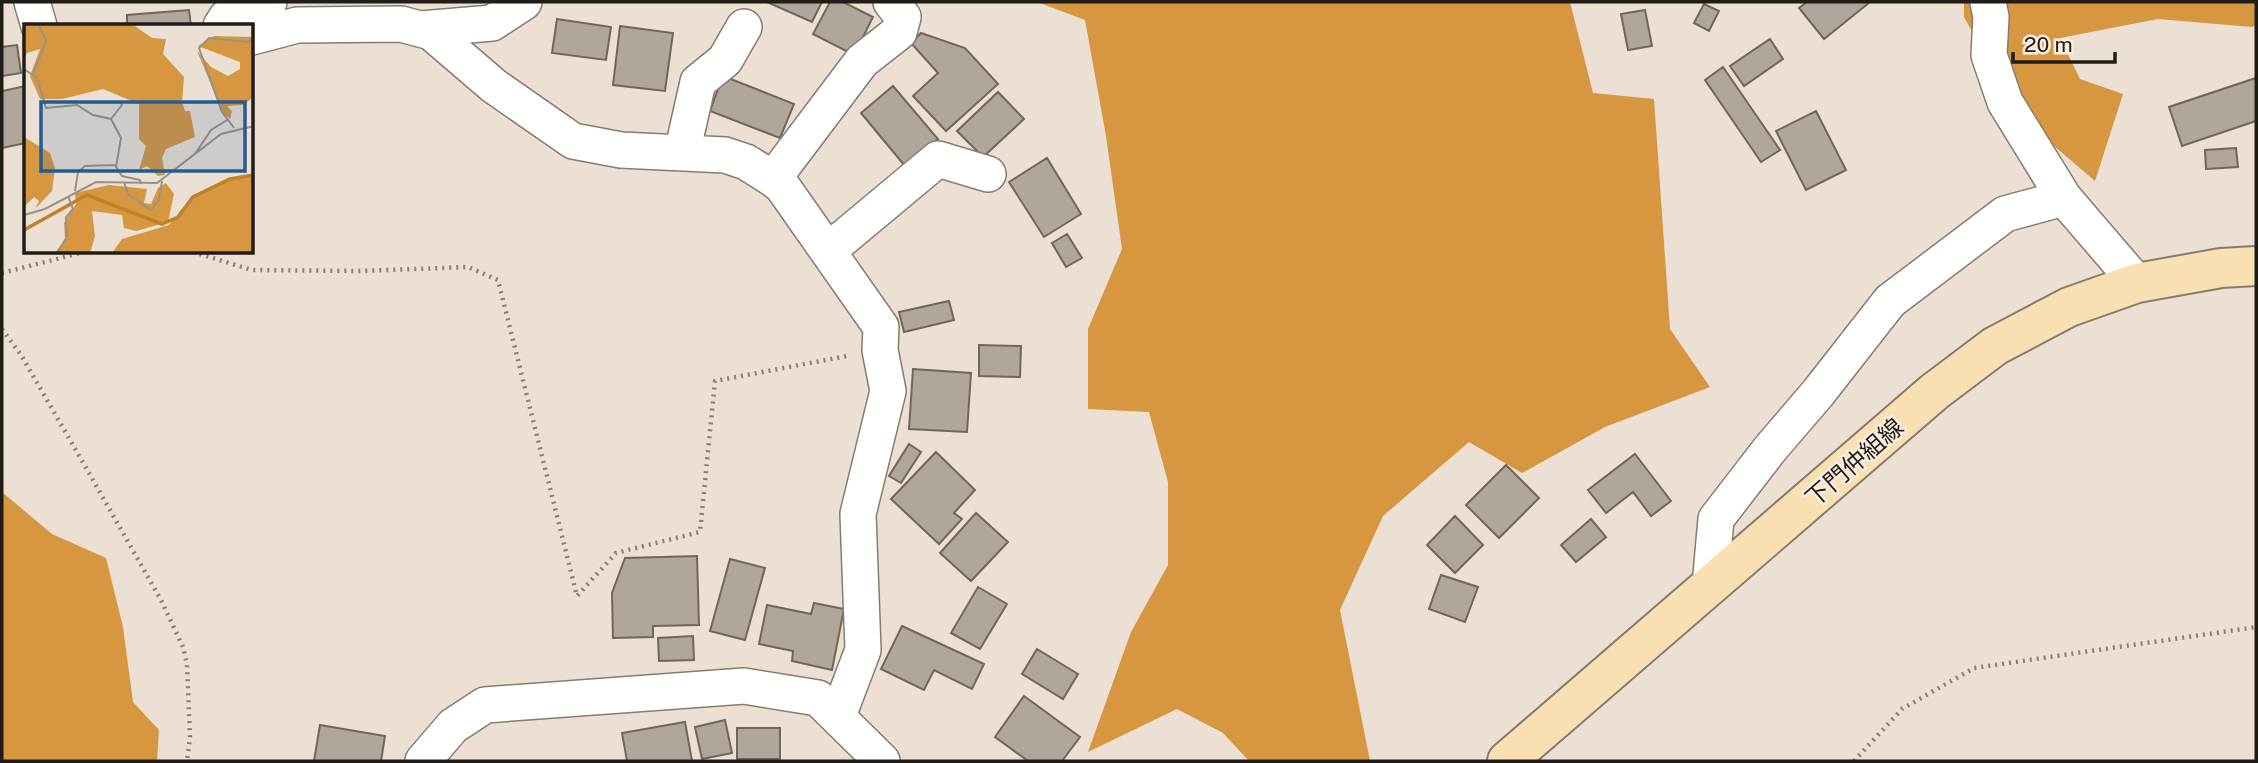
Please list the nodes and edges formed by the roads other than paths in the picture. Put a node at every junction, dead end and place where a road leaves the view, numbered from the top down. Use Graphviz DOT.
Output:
graph roads {
  1 [pos="32,2"];
  2 [pos="269,2"];
  3 [pos="524,2"];
  4 [pos="891,2"];
  5 [pos="1988,2"];
  6 [pos="38,24"];
  7 [pos="222,24"];
  8 [pos="744,27"];
  9 [pos="421,29"];
  10 [pos="254,36"];
  11 [pos="682,153"];
  12 [pos="988,174"];
  13 [pos="773,179"];
  14 [pos="2064,198"];
  15 [pos="829,250"];
  16 [pos="2256,266"];
  17 [pos="2137,283"];
  18 [pos="1710,586"];
  19 [pos="838,716"];
  20 [pos="423,761"];
  21 [pos="882,761"];
  22 [pos="1507,761"];
  1 -- 6 [label="street"];
  2 -- 7 [label="street"];
  3 -- 9 [label="street"];
  4 -- 13 [label="street"];
  5 -- 14 [label="street"];
  8 -- 11 [label="street"];
  9 -- 10 [label="street"];
  9 -- 11 [label="street"];
  11 -- 13 [label="street"];
  12 -- 15 [label="street"];
  13 -- 15 [label="street"];
  14 -- 17 [label="street"];
  14 -- 18 [label="street"];
  15 -- 19 [label="street"];
  16 -- 17 [label="street, 下門仲組線"];
  17 -- 18 [label="street, 下門仲組線"];
  18 -- 22 [label="street, 下門仲組線"];
  19 -- 20 [label="street"];
  19 -- 21 [label="street"];
}
